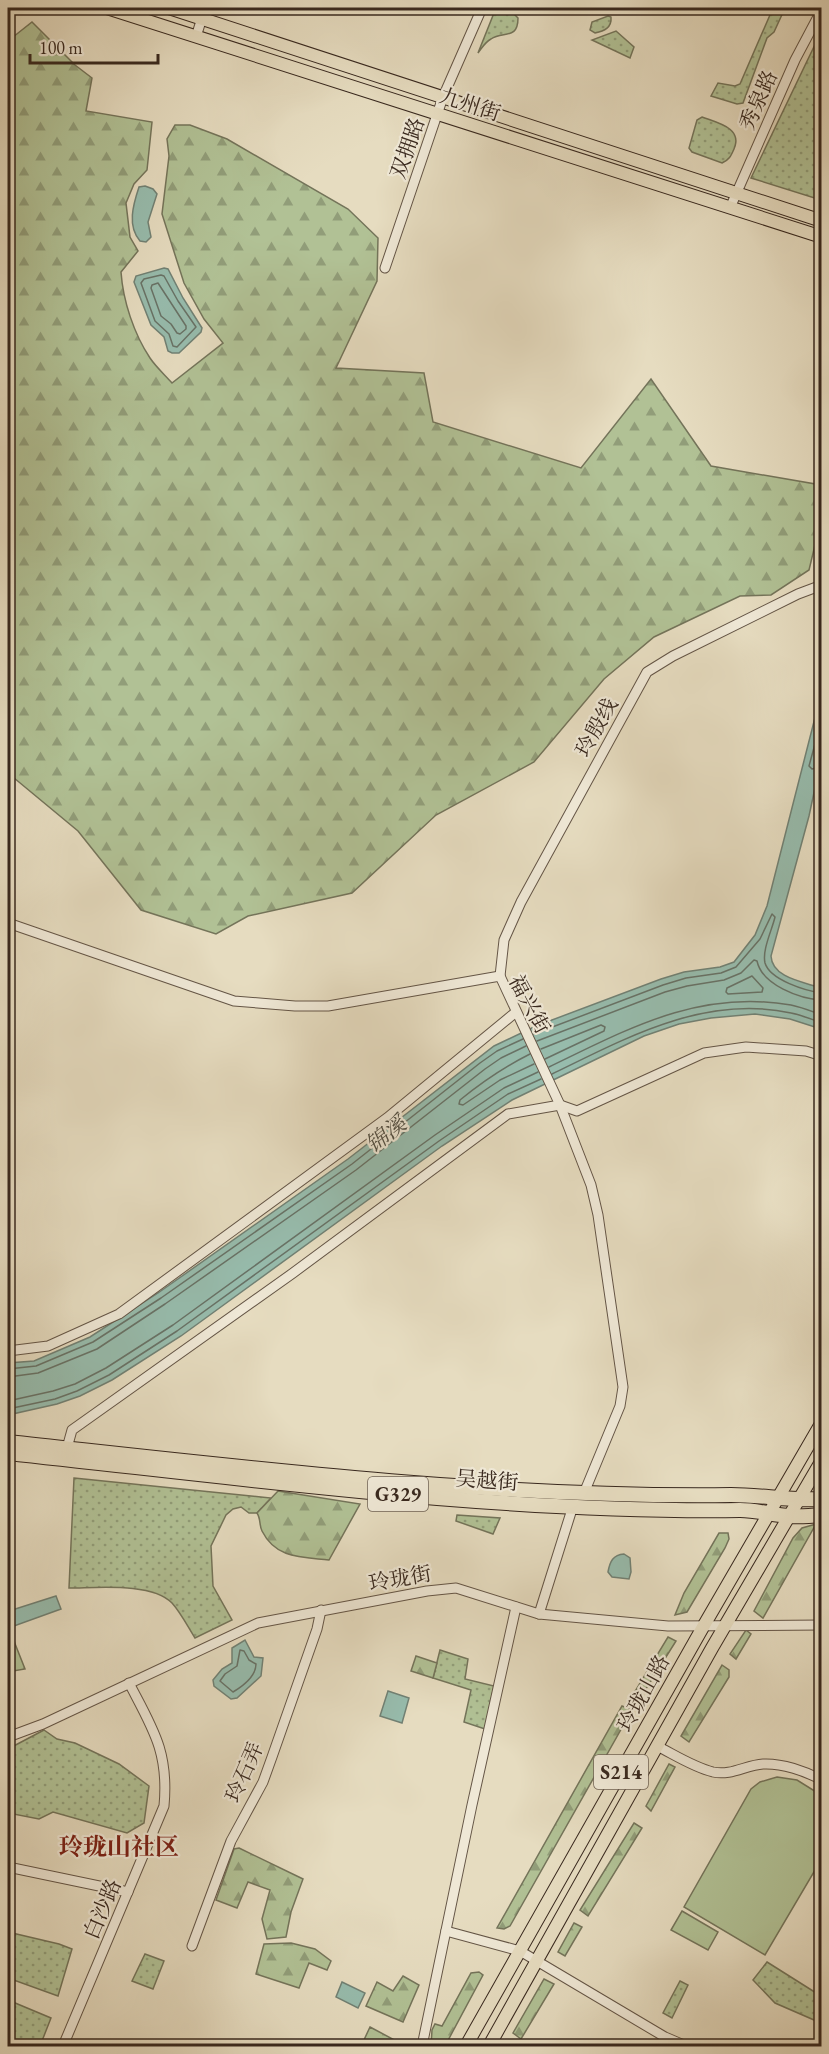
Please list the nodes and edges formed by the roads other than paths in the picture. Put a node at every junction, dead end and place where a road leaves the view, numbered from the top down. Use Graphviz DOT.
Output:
graph roads {
  1 [pos="107,8"];
  2 [pos="169,8"];
  3 [pos="482,8"];
  4 [pos="822,9"];
  5 [pos="204,13"];
  6 [pos="196,37"];
  7 [pos="442,97"];
  8 [pos="437,114"];
  9 [pos="736,193"];
  10 [pos="730,207"];
  11 [pos="822,221"];
  12 [pos="822,237"];
  13 [pos="385,268"];
  14 [pos="822,585"];
  15 [pos="8,923"];
  16 [pos="500,976"];
  17 [pos="516,1012"];
  18 [pos="822,1056"];
  19 [pos="560,1106"];
  20 [pos="8,1351"];
  21 [pos="822,1422"];
  22 [pos="8,1442"];
  23 [pos="67,1448"];
  24 [pos="8,1454"];
  25 [pos="822,1460"];
  26 [pos="585,1493"];
  27 [pos="777,1499"];
  28 [pos="799,1499"];
  29 [pos="822,1499"];
  30 [pos="573,1506"];
  31 [pos="769,1513"];
  32 [pos="822,1515"];
  33 [pos="789,1516"];
  34 [pos="516,1607"];
  35 [pos="321,1610"];
  36 [pos="539,1614"];
  37 [pos="822,1625"];
  38 [pos="725,1626"];
  39 [pos="703,1627"];
  40 [pos="129,1683"];
  41 [pos="8,1737"];
  42 [pos="657,1746"];
  43 [pos="822,1780"];
  44 [pos="8,1867"];
  45 [pos="128,1892"];
  46 [pos="446,1931"];
  47 [pos="192,1946"];
  48 [pos="520,1951"];
  49 [pos="536,1961"];
  50 [pos="63,2046"];
  51 [pos="422,2046"];
  52 [pos="466,2046"];
  53 [pos="489,2046"];
  54 [pos="686,2046"];
  1 -- 6 [label="main road, 九州街"];
  2 -- 5 [label="main road, 九州街"];
  3 -- 7 [label="street, 双拥路"];
  4 -- 9 [label="street, 秀泉路"];
  5 -- 6 [label="street"];
  5 -- 7 [label="main road, 九州街"];
  6 -- 8 [label="main road, 九州街"];
  7 -- 8 [label="street, 双拥路"];
  7 -- 9 [label="main road, 九州街"];
  8 -- 10 [label="main road, 九州街"];
  8 -- 13 [label="street, 双拥路"];
  9 -- 10 [label="street, 秀泉路"];
  9 -- 11 [label="main road, 九州街"];
  10 -- 12 [label="main road, 九州街"];
  14 -- 16 [label="street, 玲殷线"];
  15 -- 16 [label="street, 福兴街"];
  16 -- 17 [label="street, 福兴街"];
  17 -- 19 [label="street, 福兴街"];
  17 -- 20 [label="street"];
  18 -- 19 [label="street"];
  19 -- 23 [label="street"];
  19 -- 26 [label="street, 福兴街"];
  21 -- 27 [label="main road, 玲珑山路"];
  22 -- 23 [label="highway, 吴越街 / G329"];
  23 -- 26 [label="highway, 吴越街 / G329"];
  24 -- 30 [label="highway, 吴越街 / G329"];
  25 -- 28 [label="main road, 玲珑山路"];
  26 -- 27 [label="highway, 吴越街 / G329"];
  27 -- 28 [label="highway, 吴越街 / G329"];
  27 -- 31 [label="main road, 玲珑山路 / S214"];
  28 -- 29 [label="highway, 吴越街 / G329"];
  28 -- 33 [label="main road, 玲珑山路"];
  30 -- 31 [label="highway, 吴越街 / G329"];
  30 -- 36 [label="street"];
  31 -- 33 [label="highway, 吴越街 / G329"];
  31 -- 39 [label="main road, 玲珑山路 / S214"];
  32 -- 33 [label="highway, 吴越街 / G329"];
  33 -- 38 [label="main road, 玲珑山路 / S214"];
  34 -- 35 [label="street, 玲珑街"];
  34 -- 36 [label="street, 玲珑街"];
  34 -- 46 [label="street"];
  35 -- 40 [label="street, 玲珑街"];
  35 -- 47 [label="street, 玲石弄"];
  36 -- 39 [label="street, 玲珑街"];
  37 -- 38 [label="street, 玲珑街"];
  38 -- 39 [label="street, 玲珑街"];
  38 -- 42 [label="main road, 玲珑山路 / S214"];
  39 -- 48 [label="main road, 玲珑山路 / S214"];
  40 -- 41 [label="street, 玲珑街"];
  40 -- 45 [label="street, 白沙路"];
  42 -- 43 [label="street"];
  42 -- 49 [label="main road, 玲珑山路 / S214"];
  44 -- 45 [label="street"];
  45 -- 50 [label="street, 白沙路"];
  46 -- 48 [label="street"];
  46 -- 51 [label="street"];
  48 -- 49 [label="street"];
  48 -- 52 [label="main road, 玲珑山路 / S214"];
  49 -- 53 [label="main road, 玲珑山路 / S214"];
  49 -- 54 [label="street"];
}
